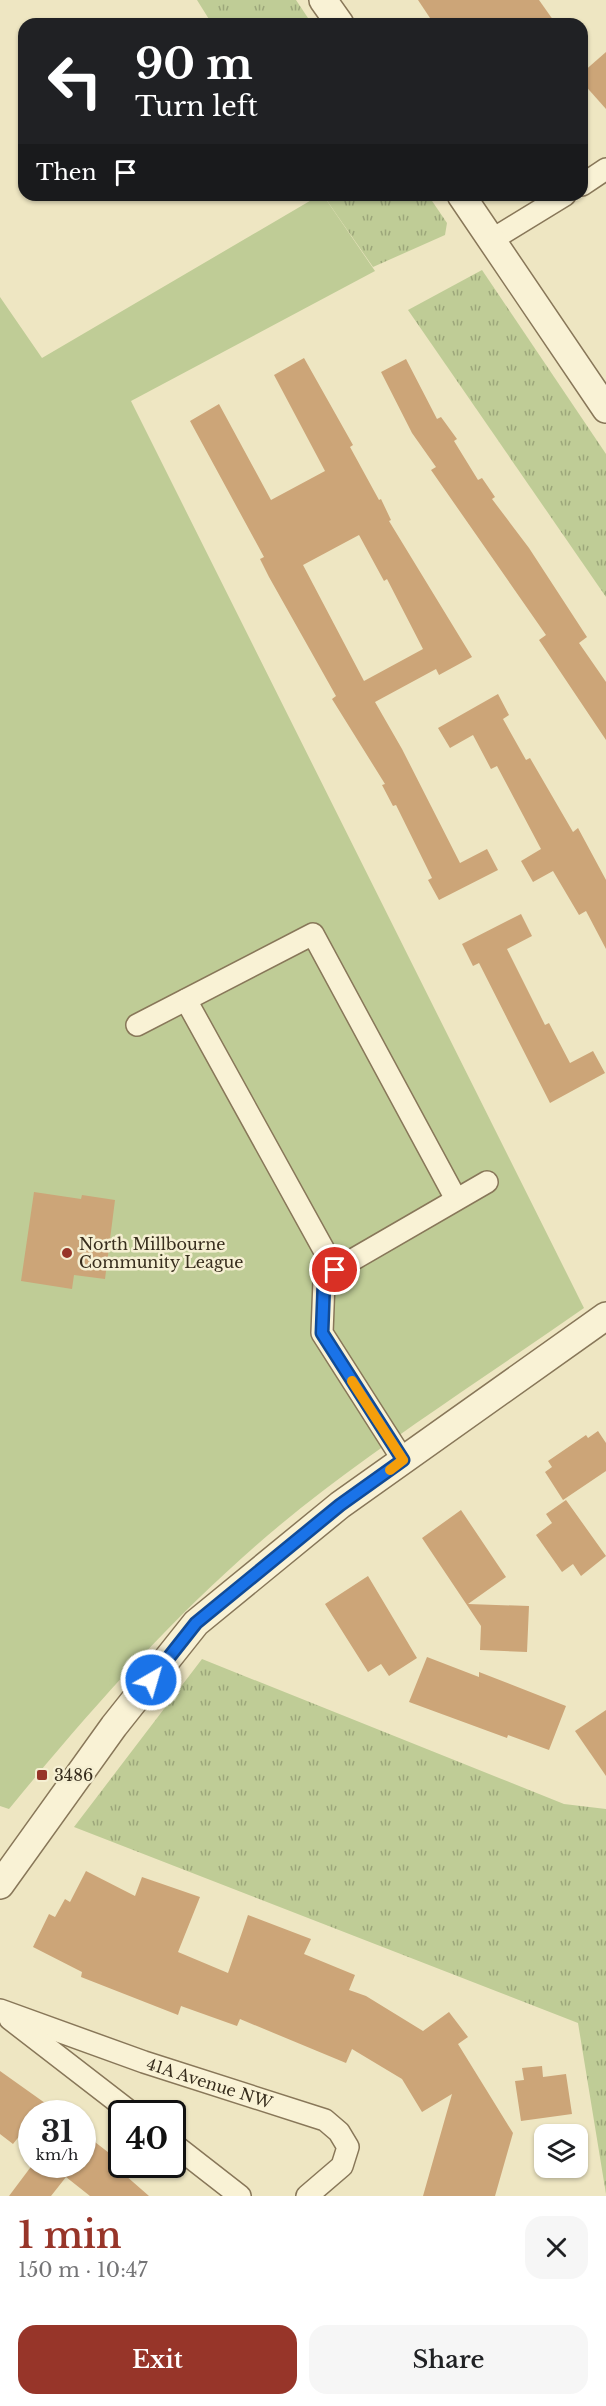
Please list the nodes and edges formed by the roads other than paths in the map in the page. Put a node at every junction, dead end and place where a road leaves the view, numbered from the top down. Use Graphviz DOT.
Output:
graph roads {
  1 [pos="323,0"];
  2 [pos="336,18"];
  3 [pos="606,168"];
  4 [pos="588,181"];
  5 [pos="465,201"];
  6 [pos="555,201"];
  7 [pos="493,239"];
  8 [pos="606,409"];
  9 [pos="186,1000"];
  10 [pos="137,1025"];
  11 [pos="488,1182"];
  12 [pos="456,1199"];
  13 [pos="335,1270"];
  14 [pos="606,1316"];
  15 [pos="403,1460"];
  16 [pos="0,1885"];
  17 [pos="0,2011"];
  18 [pos="115,2100"];
  19 [pos="186,2154"];
  20 [pos="240,2196"];
  21 [pos="307,2196"];
  1 -- 2 [label="street"];
  3 -- 4 [label="street"];
  5 -- 7 [label="street"];
  6 -- 7 [label="street"];
  7 -- 8 [label="street"];
  9 -- 10 [label="street"];
  9 -- 12 [label="street"];
  9 -- 13 [label="street"];
  11 -- 12 [label="street"];
  12 -- 13 [label="street"];
  13 -- 15 [label="street"];
  14 -- 15 [label="street"];
  15 -- 16 [label="street"];
  17 -- 18 [label="street, 41A Avenue NW"];
  17 -- 21 [label="street, 41A Avenue NW"];
  19 -- 20 [label="street"];
}
